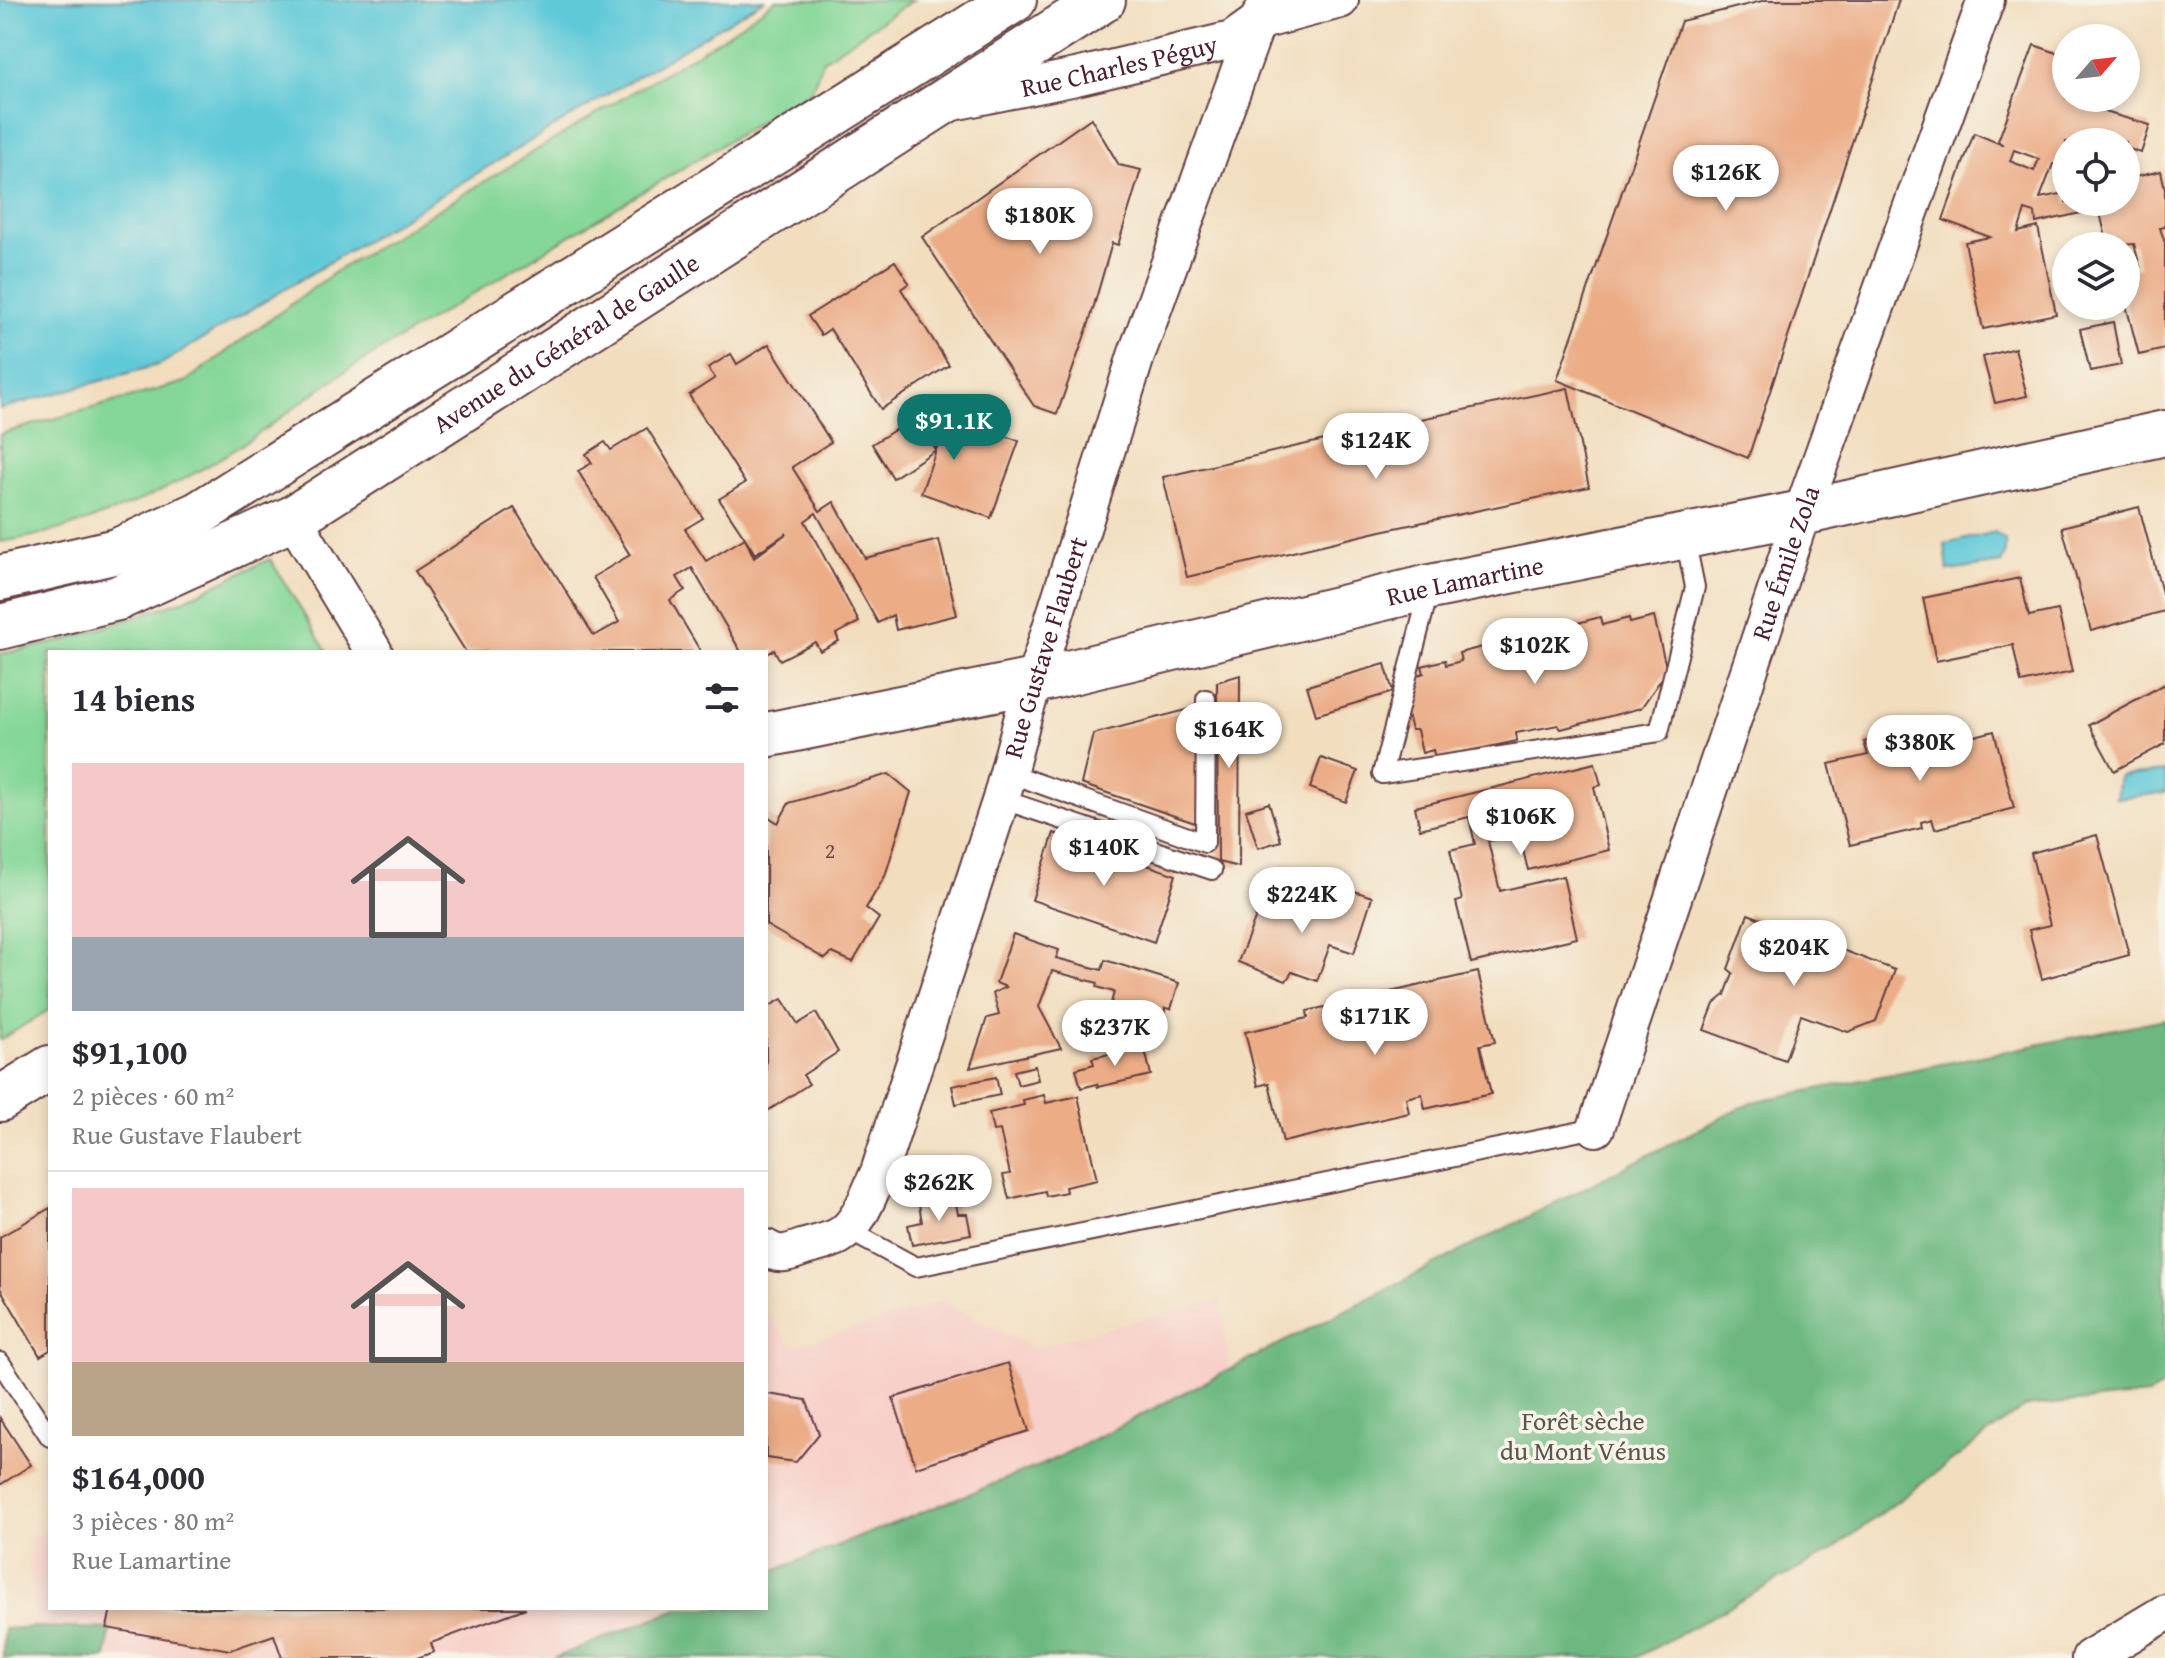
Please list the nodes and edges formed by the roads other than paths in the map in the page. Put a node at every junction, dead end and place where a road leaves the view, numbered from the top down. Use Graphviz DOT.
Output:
graph roads {
  1 [pos="1014,0"];
  2 [pos="1103,0"];
  3 [pos="1340,0"];
  4 [pos="1986,0"];
  5 [pos="1263,11"];
  6 [pos="938,105"];
  7 [pos="2165,433"];
  8 [pos="1802,513"];
  9 [pos="293,518"];
  10 [pos="1685,538"];
  11 [pos="0,578"];
  12 [pos="1430,587"];
  13 [pos="0,627"];
  14 [pos="373,650"];
  15 [pos="1034,681"];
  16 [pos="1206,699"];
  17 [pos="768,735"];
  18 [pos="1005,786"];
  19 [pos="1212,870"];
  20 [pos="48,1069"];
  21 [pos="0,1099"];
  22 [pos="1596,1128"];
  23 [pos="848,1230"];
  24 [pos="775,1251"];
  25 [pos="0,1362"];
  26 [pos="48,1434"];
  27 [pos="2165,1613"];
  28 [pos="2090,1658"];
  1 -- 11 [label="main road, Avenue du Général de Gaulle"];
  2 -- 6 [label="main road, Avenue du Général de Gaulle"];
  3 -- 5 [label="street, Rue Charles Péguy"];
  4 -- 8 [label="street, Rue Émile Zola"];
  5 -- 6 [label="street, Rue Charles Péguy"];
  5 -- 15 [label="street, Rue Gustave Flaubert"];
  6 -- 9 [label="main road, Avenue du Général de Gaulle"];
  7 -- 8 [label="main road, Rue Lamartine"];
  8 -- 10 [label="main road, Rue Lamartine"];
  8 -- 22 [label="street, Rue Émile Zola"];
  9 -- 13 [label="main road, Avenue du Général de Gaulle"];
  9 -- 14 [label="street"];
  10 -- 12 [label="main road, Rue Lamartine"];
  10 -- 12 [label="lane"];
  12 -- 15 [label="main road, Rue Lamartine"];
  15 -- 17 [label="main road, Rue Lamartine"];
  15 -- 18 [label="street, Rue Gustave Flaubert"];
  16 -- 18 [label="lane"];
  18 -- 19 [label="lane"];
  18 -- 23 [label="street, Rue Gustave Flaubert"];
  20 -- 21 [label="main road"];
  22 -- 23 [label="lane"];
  23 -- 24 [label="street"];
  25 -- 26 [label="lane"];
  27 -- 28 [label="street"];
}
